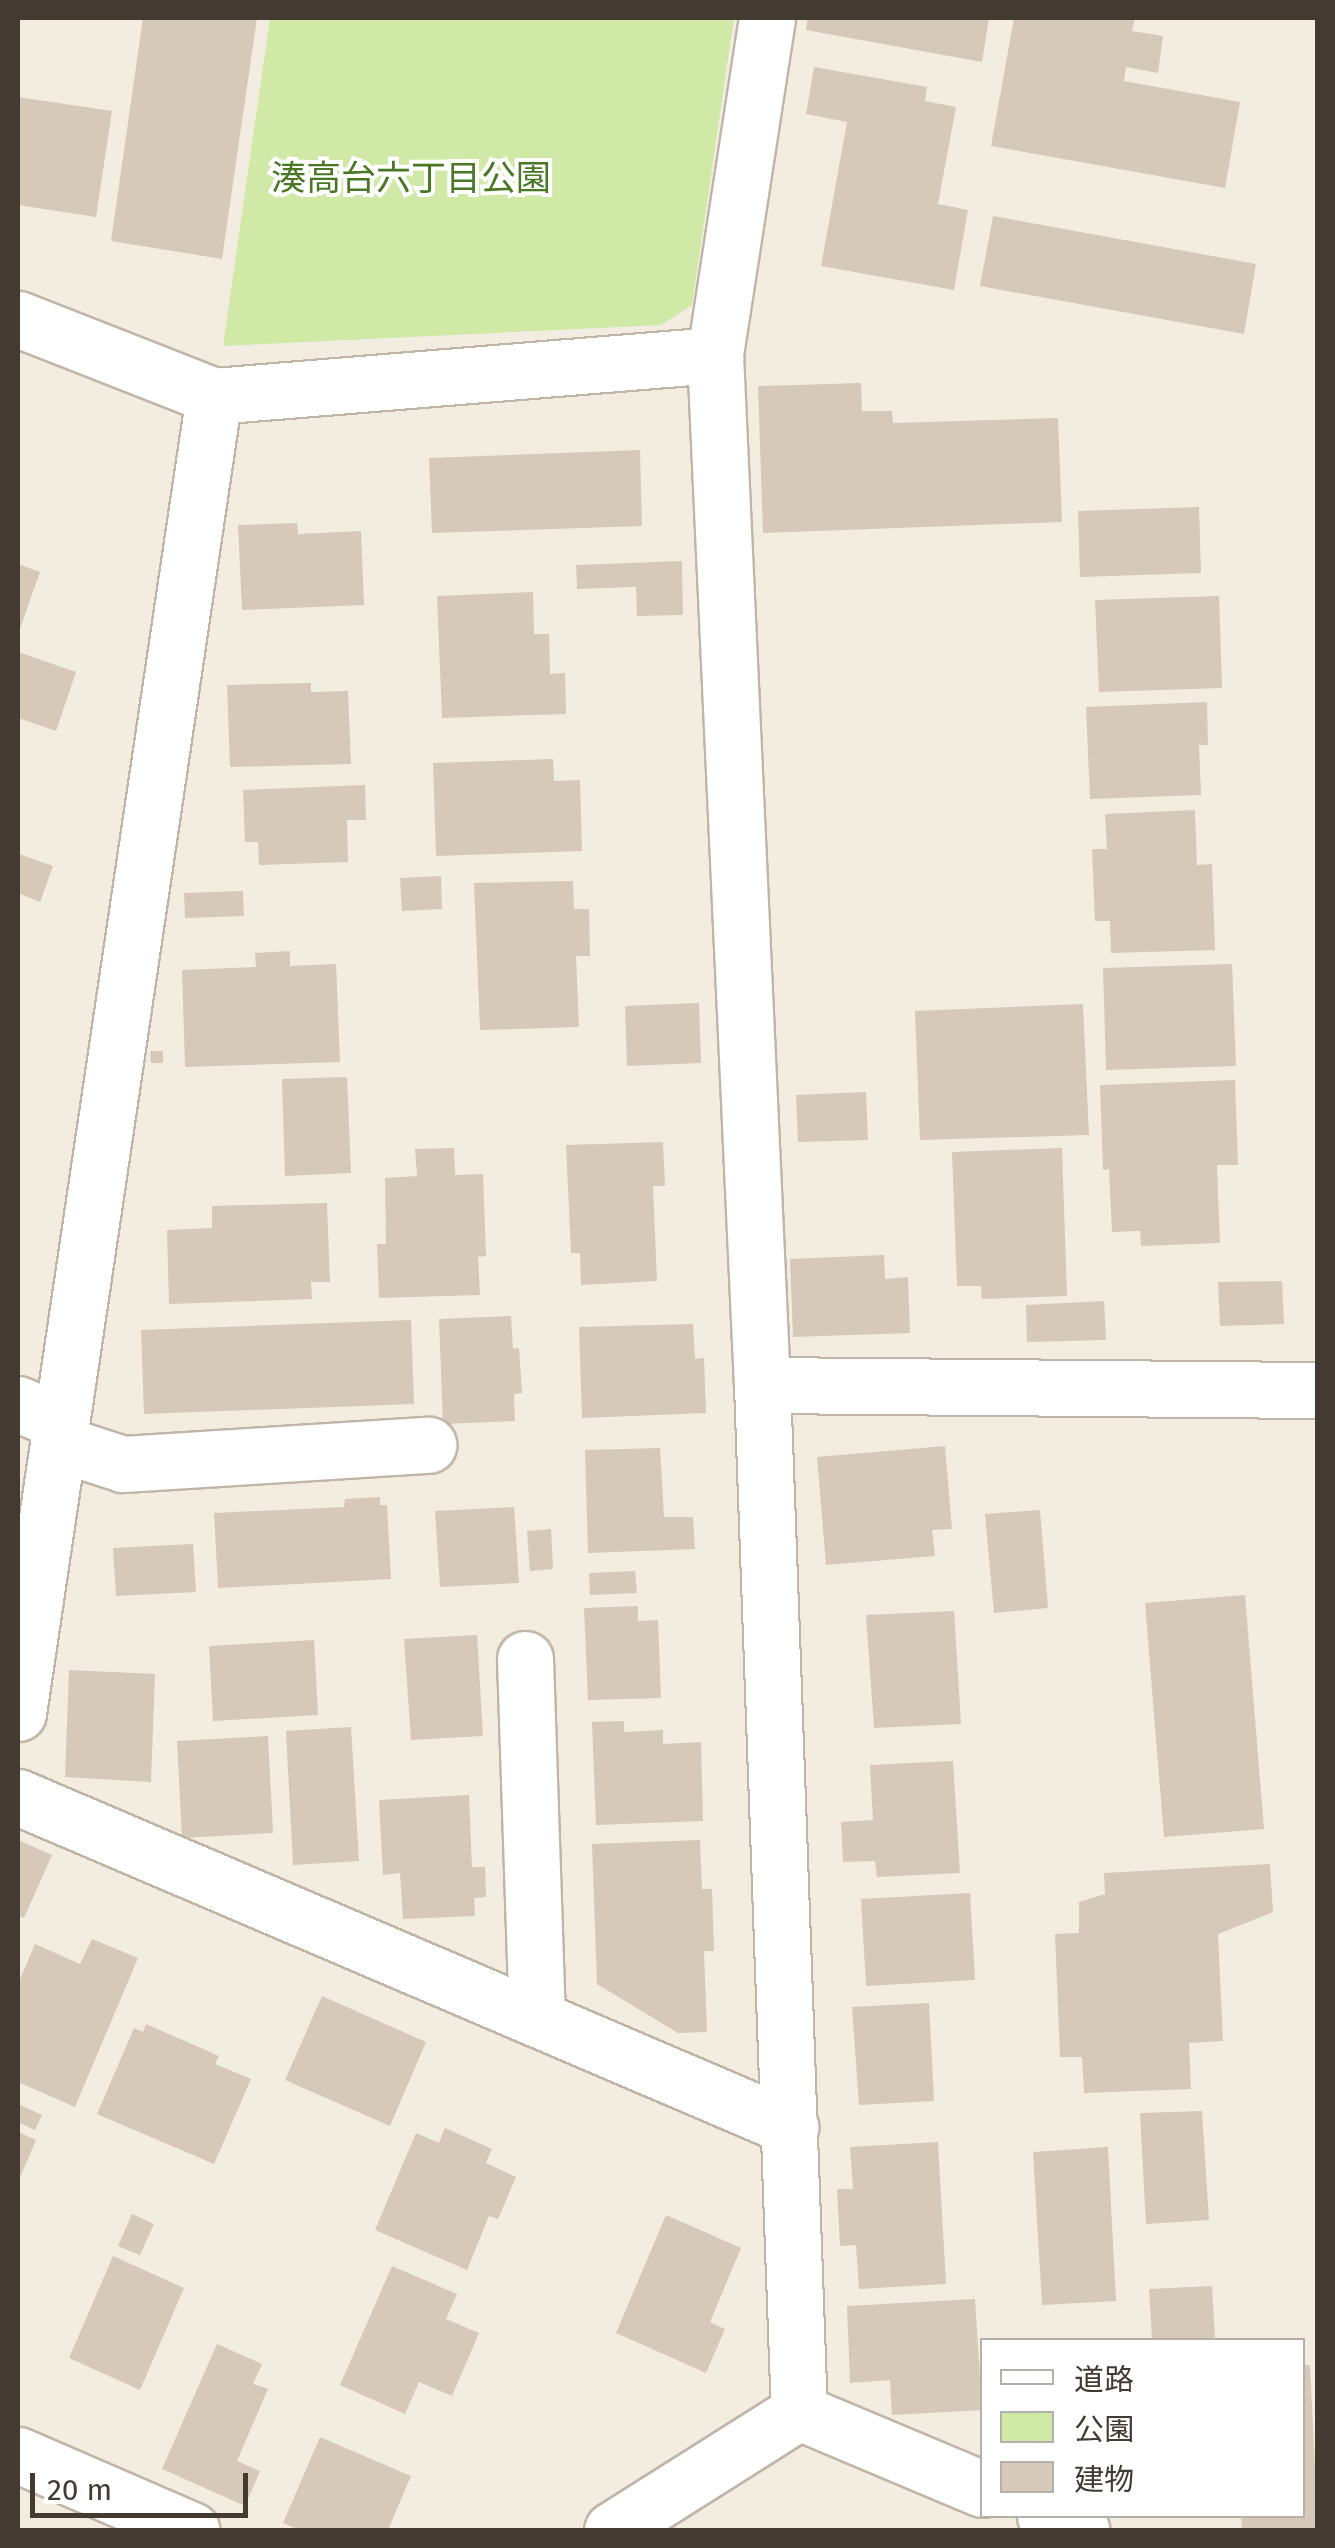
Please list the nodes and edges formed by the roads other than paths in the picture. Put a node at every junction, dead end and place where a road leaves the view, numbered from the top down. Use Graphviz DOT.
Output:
graph roads {
  1 [pos="767,18"];
  2 [pos="18,319"];
  3 [pos="715,355"];
  4 [pos="214,396"];
  5 [pos="762,1384"];
  6 [pos="1318,1390"];
  7 [pos="45,1423"];
  8 [pos="428,1444"];
  9 [pos="525,1659"];
  10 [pos="18,1713"];
  11 [pos="18,1797"];
  12 [pos="538,2018"];
  13 [pos="790,2126"];
  14 [pos="799,2412"];
  15 [pos="18,2455"];
  16 [pos="980,2488"];
  17 [pos="1051,2518"];
  18 [pos="191,2530"];
  19 [pos="612,2530"];
  20 [pos="1081,2530"];
  1 -- 3 [label="street"];
  2 -- 4 [label="street"];
  3 -- 4 [label="street"];
  3 -- 5 [label="street"];
  4 -- 7 [label="street"];
  5 -- 6 [label="street"];
  5 -- 13 [label="street"];
  7 -- 8 [label="street"];
  7 -- 10 [label="street"];
  9 -- 12 [label="street"];
  11 -- 12 [label="street"];
  12 -- 13 [label="street"];
  13 -- 14 [label="street"];
  14 -- 16 [label="street"];
  14 -- 19 [label="street"];
  15 -- 18 [label="street"];
  17 -- 20 [label="street"];
}
